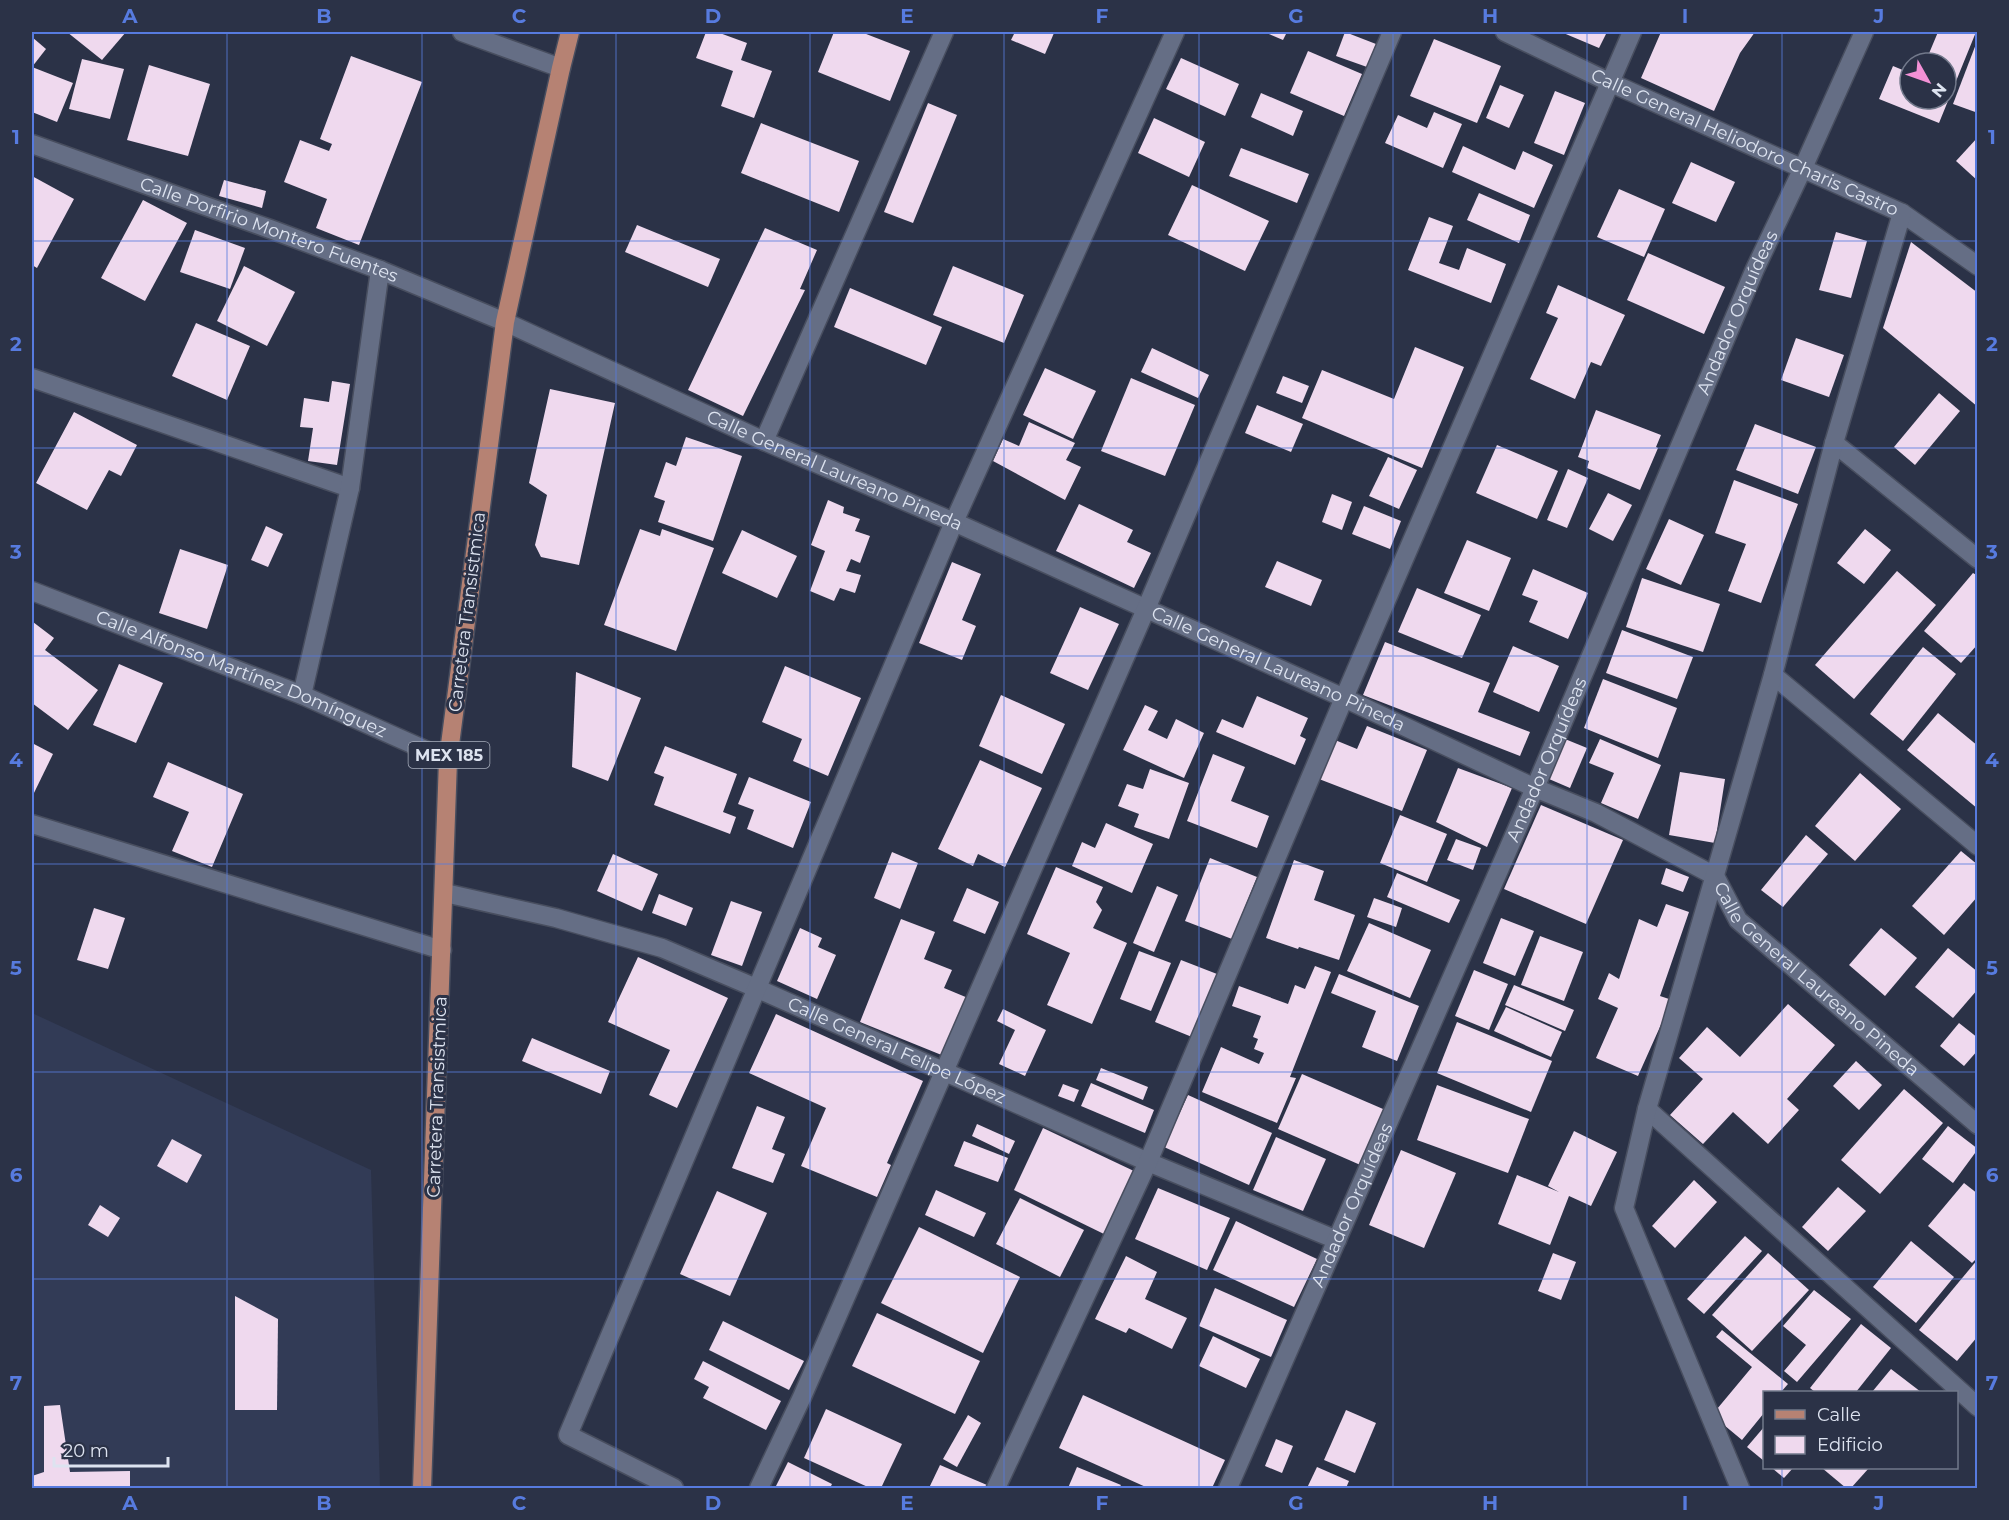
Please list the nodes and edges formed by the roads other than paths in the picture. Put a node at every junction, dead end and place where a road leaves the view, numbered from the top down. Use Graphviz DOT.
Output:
graph roads {
  1 [pos="462,32"];
  2 [pos="570,32"];
  3 [pos="944,32"];
  4 [pos="1175,32"];
  5 [pos="1392,32"];
  6 [pos="1505,32"];
  7 [pos="1632,32"];
  8 [pos="1864,32"];
  9 [pos="561,68"];
  10 [pos="1609,82"];
  11 [pos="32,144"];
  12 [pos="1803,168"];
  13 [pos="1902,213"];
  14 [pos="1977,266"];
  15 [pos="380,270"];
  16 [pos="505,322"];
  17 [pos="32,378"];
  18 [pos="764,441"];
  19 [pos="1834,443"];
  20 [pos="350,488"];
  21 [pos="954,522"];
  22 [pos="1977,559"];
  23 [pos="32,591"];
  24 [pos="1146,609"];
  25 [pos="1773,675"];
  26 [pos="302,695"];
  27 [pos="1344,698"];
  28 [pos="448,760"];
  29 [pos="1535,788"];
  30 [pos="32,824"];
  31 [pos="1977,846"];
  32 [pos="1715,876"];
  33 [pos="445,893"];
  34 [pos="442,950"];
  35 [pos="756,988"];
  36 [pos="944,1072"];
  37 [pos="1647,1109"];
  38 [pos="1977,1125"];
  39 [pos="1148,1161"];
  40 [pos="1337,1240"];
  41 [pos="1977,1407"];
  42 [pos="422,1488"];
  43 [pos="674,1488"];
  44 [pos="759,1488"];
  45 [pos="996,1488"];
  46 [pos="1228,1488"];
  47 [pos="1740,1488"];
  1 -- 9 [label="street"];
  2 -- 9 [label="main road, Carretera Transistmica / MEX 185"];
  3 -- 18 [label="street"];
  4 -- 21 [label="street"];
  5 -- 24 [label="street"];
  6 -- 10 [label="street, Calle General Heliodoro Charis Castro"];
  7 -- 10 [label="street"];
  8 -- 12 [label="street, Andador Orquídeas"];
  9 -- 16 [label="main road, Carretera Transistmica / MEX 185"];
  10 -- 12 [label="street, Calle General Heliodoro Charis Castro"];
  10 -- 27 [label="street"];
  11 -- 15 [label="street, Calle Porfirio Montero Fuentes"];
  12 -- 13 [label="street, Calle General Heliodoro Charis Castro"];
  12 -- 29 [label="street, Andador Orquídeas"];
  13 -- 14 [label="street, Calle General Heliodoro Charis Castro"];
  13 -- 19 [label="street"];
  15 -- 16 [label="street, Calle Porfirio Montero Fuentes"];
  15 -- 20 [label="street"];
  16 -- 18 [label="street, Calle General Laureano Pineda"];
  16 -- 28 [label="main road, Carretera Transistmica / MEX 185"];
  17 -- 20 [label="street"];
  18 -- 21 [label="street, Calle General Laureano Pineda"];
  19 -- 22 [label="street"];
  19 -- 25 [label="street"];
  20 -- 26 [label="street"];
  21 -- 24 [label="street, Calle General Laureano Pineda"];
  21 -- 35 [label="street"];
  23 -- 26 [label="street, Calle Alfonso Martínez Domínguez"];
  24 -- 27 [label="street, Calle General Laureano Pineda"];
  24 -- 36 [label="street"];
  25 -- 31 [label="street"];
  25 -- 32 [label="street"];
  26 -- 28 [label="street, Calle Alfonso Martínez Domínguez"];
  27 -- 29 [label="street, Calle General Laureano Pineda"];
  27 -- 39 [label="street"];
  28 -- 33 [label="main road, Carretera Transistmica / MEX 185"];
  29 -- 32 [label="street, Calle General Laureano Pineda"];
  29 -- 40 [label="street, Andador Orquídeas"];
  30 -- 34 [label="street"];
  32 -- 37 [label="street"];
  32 -- 38 [label="street, Calle General Laureano Pineda"];
  33 -- 34 [label="main road, Carretera Transistmica / MEX 185"];
  33 -- 35 [label="street, Calle General Felipe López"];
  34 -- 42 [label="main road, Carretera Transistmica / MEX 185"];
  35 -- 36 [label="street, Calle General Felipe López"];
  35 -- 43 [label="street"];
  36 -- 39 [label="street, Calle General Felipe López"];
  36 -- 44 [label="street"];
  37 -- 41 [label="street"];
  37 -- 47 [label="street"];
  39 -- 40 [label="street, Calle General Felipe López"];
  39 -- 45 [label="street"];
  40 -- 46 [label="street, Andador Orquídeas"];
}
